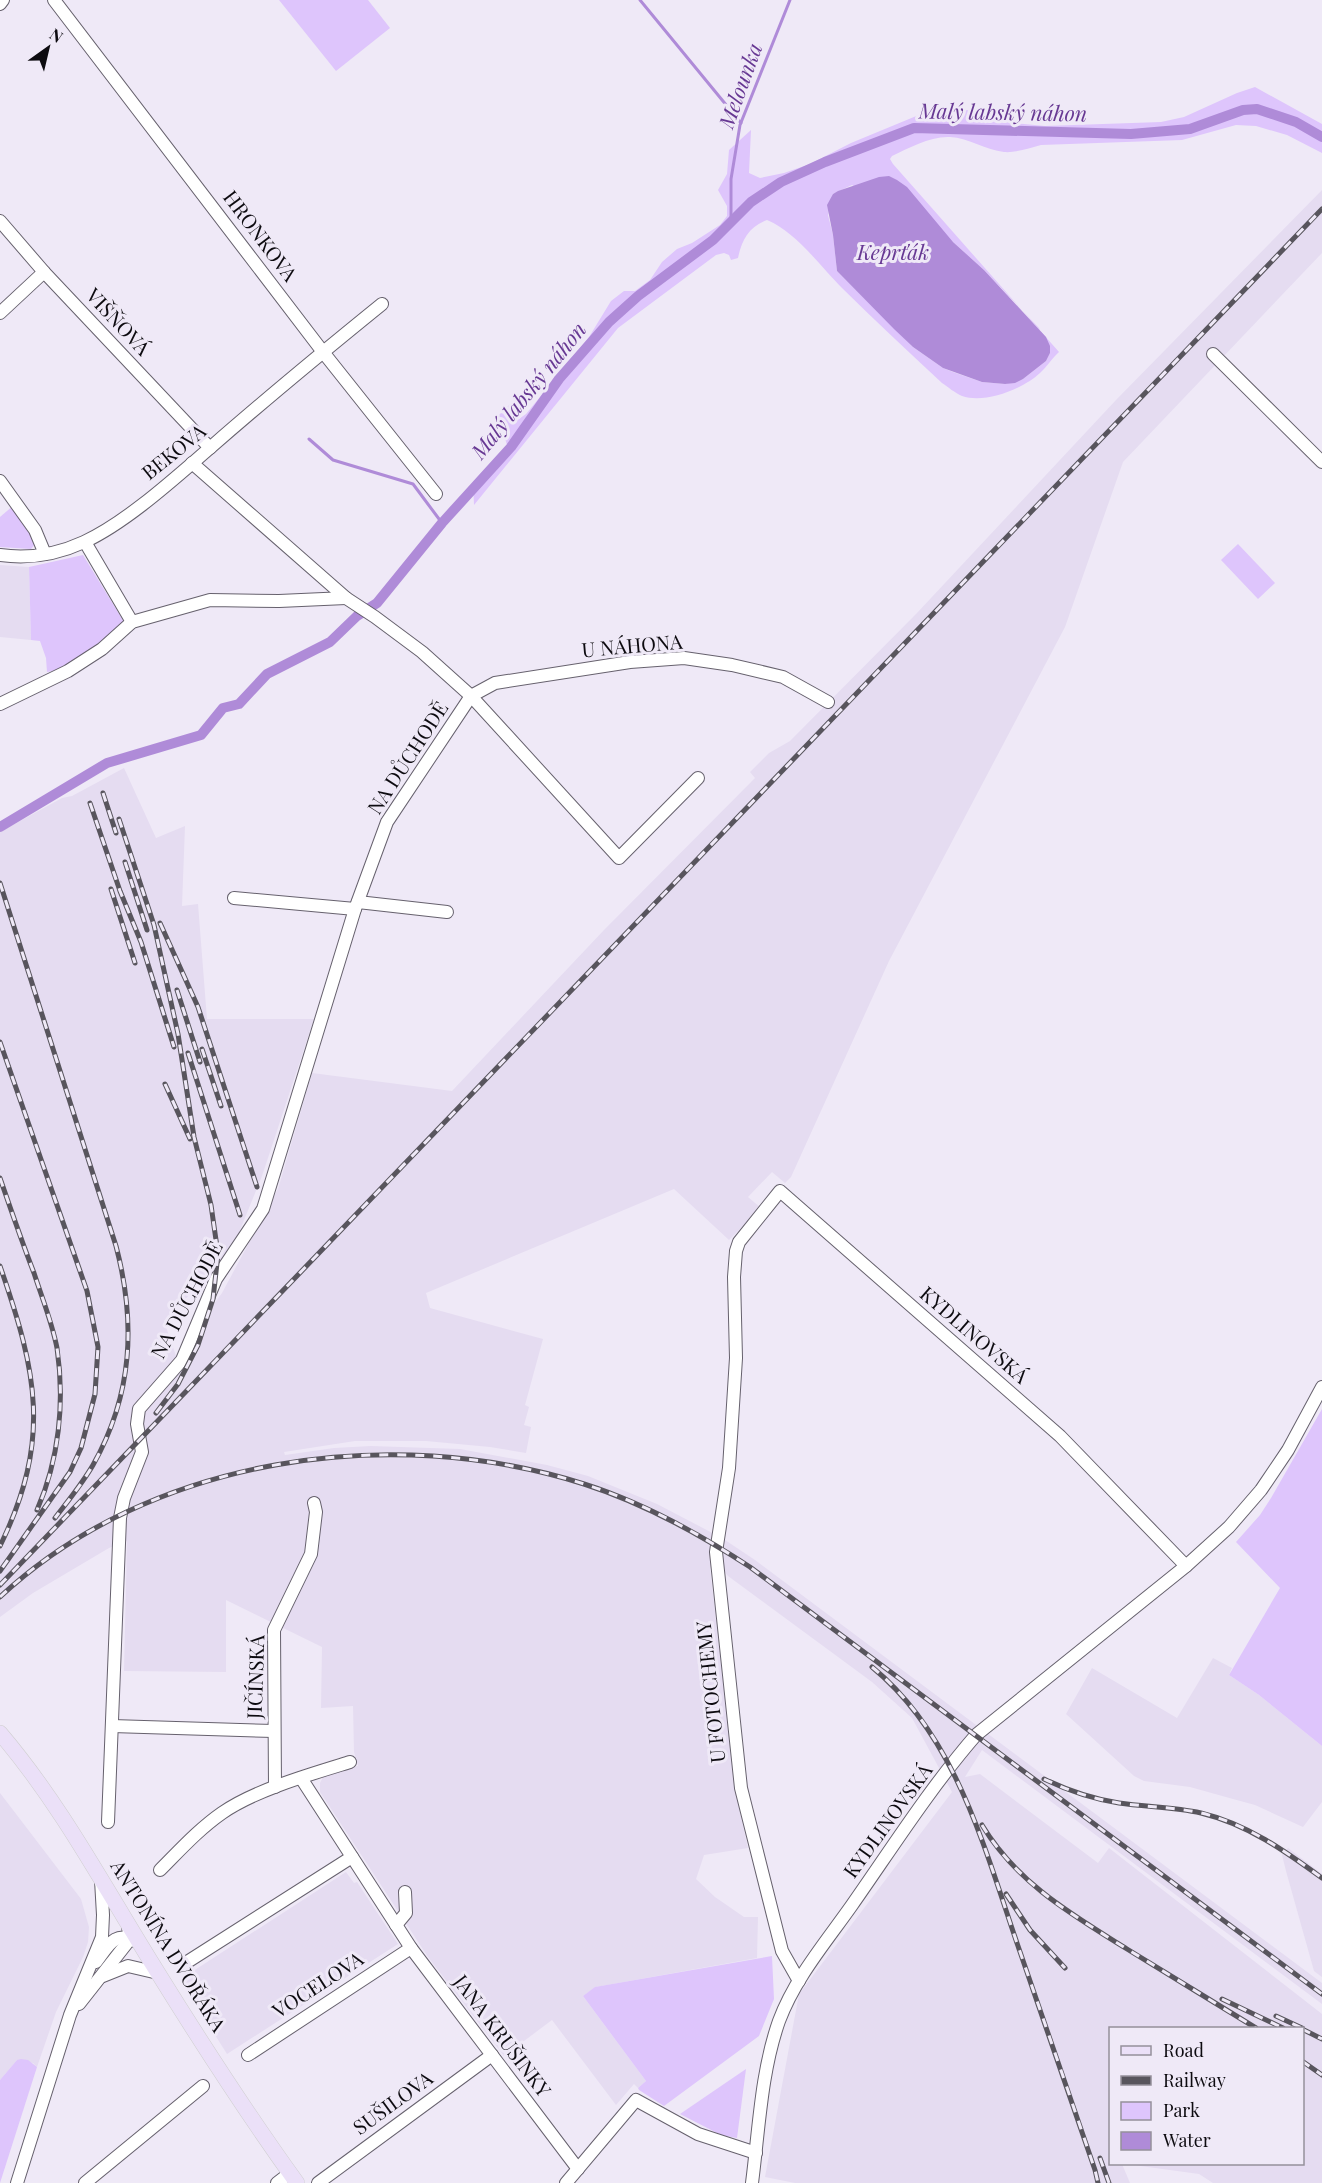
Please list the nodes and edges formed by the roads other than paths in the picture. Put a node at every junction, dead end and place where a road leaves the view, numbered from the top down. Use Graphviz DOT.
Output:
graph roads {
  1 [pos="3,0"];
  2 [pos="54,0"];
  3 [pos="0,4"];
  4 [pos="0,221"];
  5 [pos="44,272"];
  6 [pos="382,303"];
  7 [pos="0,313"];
  8 [pos="323,352"];
  9 [pos="1213,354"];
  10 [pos="210,448"];
  11 [pos="1322,462"];
  12 [pos="192,463"];
  13 [pos="0,481"];
  14 [pos="436,494"];
  15 [pos="85,542"];
  16 [pos="45,554"];
  17 [pos="0,555"];
  18 [pos="346,598"];
  19 [pos="132,622"];
  20 [pos="471,696"];
  21 [pos="828,702"];
  22 [pos="0,704"];
  23 [pos="698,778"];
  24 [pos="234,897"];
  25 [pos="356,906"];
  26 [pos="447,912"];
  27 [pos="780,1191"];
  28 [pos="1322,1387"];
  29 [pos="314,1503"];
  30 [pos="1186,1566"];
  31 [pos="112,1726"];
  32 [pos="274,1731"];
  33 [pos="0,1733"];
  34 [pos="350,1762"];
  35 [pos="301,1778"];
  36 [pos="275,1787"];
  37 [pos="108,1822"];
  38 [pos="352,1857"];
  39 [pos="160,1870"];
  40 [pos="101,1876"];
  41 [pos="405,1892"];
  42 [pos="396,1925"];
  43 [pos="135,1941"];
  44 [pos="411,1948"];
  45 [pos="184,1964"];
  46 [pos="158,1973"];
  47 [pos="85,1977"];
  48 [pos="99,1978"];
  49 [pos="799,1981"];
  50 [pos="70,2014"];
  51 [pos="248,2055"];
  52 [pos="492,2055"];
  53 [pos="203,2086"];
  54 [pos="756,2153"];
  55 [pos="578,2169"];
  56 [pos="294,2178"];
  57 [pos="17,2183"];
  58 [pos="85,2183"];
  59 [pos="277,2183"];
  60 [pos="318,2183"];
  61 [pos="566,2183"];
  62 [pos="752,2183"];
  1 -- 3 [label="street"];
  2 -- 8 [label="street, HRONKOVA"];
  4 -- 5 [label="street, VIŠŇOVÁ"];
  5 -- 7 [label="street"];
  5 -- 10 [label="street, VIŠŇOVÁ"];
  6 -- 8 [label="street, BEKOVA"];
  8 -- 10 [label="street, BEKOVA"];
  8 -- 14 [label="street, HRONKOVA"];
  9 -- 11 [label="street"];
  10 -- 12 [label="street, BEKOVA"];
  12 -- 15 [label="street, BEKOVA"];
  12 -- 18 [label="street"];
  13 -- 16 [label="street"];
  15 -- 16 [label="street, BEKOVA"];
  15 -- 19 [label="street"];
  16 -- 17 [label="street, BEKOVA"];
  18 -- 19 [label="street"];
  18 -- 20 [label="street"];
  19 -- 22 [label="street"];
  20 -- 21 [label="street, U NÁHONA"];
  20 -- 23 [label="street"];
  20 -- 25 [label="street, NA DŮCHODĚ"];
  24 -- 25 [label="street"];
  25 -- 26 [label="street"];
  25 -- 31 [label="street, NA DŮCHODĚ"];
  27 -- 30 [label="street, KYDLINOVSKÁ"];
  27 -- 49 [label="street, U FOTOCHEMY"];
  28 -- 30 [label="street, KYDLINOVSKÁ"];
  29 -- 32 [label="street, JIČÍNSKÁ"];
  30 -- 49 [label="street, KYDLINOVSKÁ"];
  31 -- 32 [label="street"];
  31 -- 37 [label="street, NA DŮCHODĚ"];
  32 -- 36 [label="street, JIČÍNSKÁ"];
  33 -- 40 [label="main road, ANTONÍNA DVOŘÁKA"];
  34 -- 35 [label="street"];
  35 -- 36 [label="street"];
  35 -- 38 [label="street, JANA KRUŠINKY"];
  36 -- 39 [label="street"];
  38 -- 42 [label="street, JANA KRUŠINKY"];
  38 -- 45 [label="street"];
  40 -- 43 [label="main road, ANTONÍNA DVOŘÁKA"];
  40 -- 47 [label="street"];
  41 -- 42 [label="street"];
  42 -- 44 [label="street, JANA KRUŠINKY"];
  43 -- 46 [label="main road, ANTONÍNA DVOŘÁKA"];
  43 -- 47 [label="street"];
  43 -- 48 [label="street"];
  44 -- 51 [label="street, VOCELOVA"];
  44 -- 52 [label="street, JANA KRUŠINKY"];
  46 -- 48 [label="street"];
  46 -- 56 [label="main road, ANTONÍNA DVOŘÁKA"];
  47 -- 50 [label="street"];
  48 -- 50 [label="street"];
  49 -- 54 [label="street, KYDLINOVSKÁ"];
  50 -- 57 [label="street"];
  52 -- 55 [label="street, JANA KRUŠINKY"];
  52 -- 60 [label="street, SUŠILOVA"];
  53 -- 58 [label="street"];
  54 -- 55 [label="street"];
  54 -- 62 [label="street, KYDLINOVSKÁ"];
  55 -- 61 [label="street"];
  56 -- 59 [label="street"];
}
